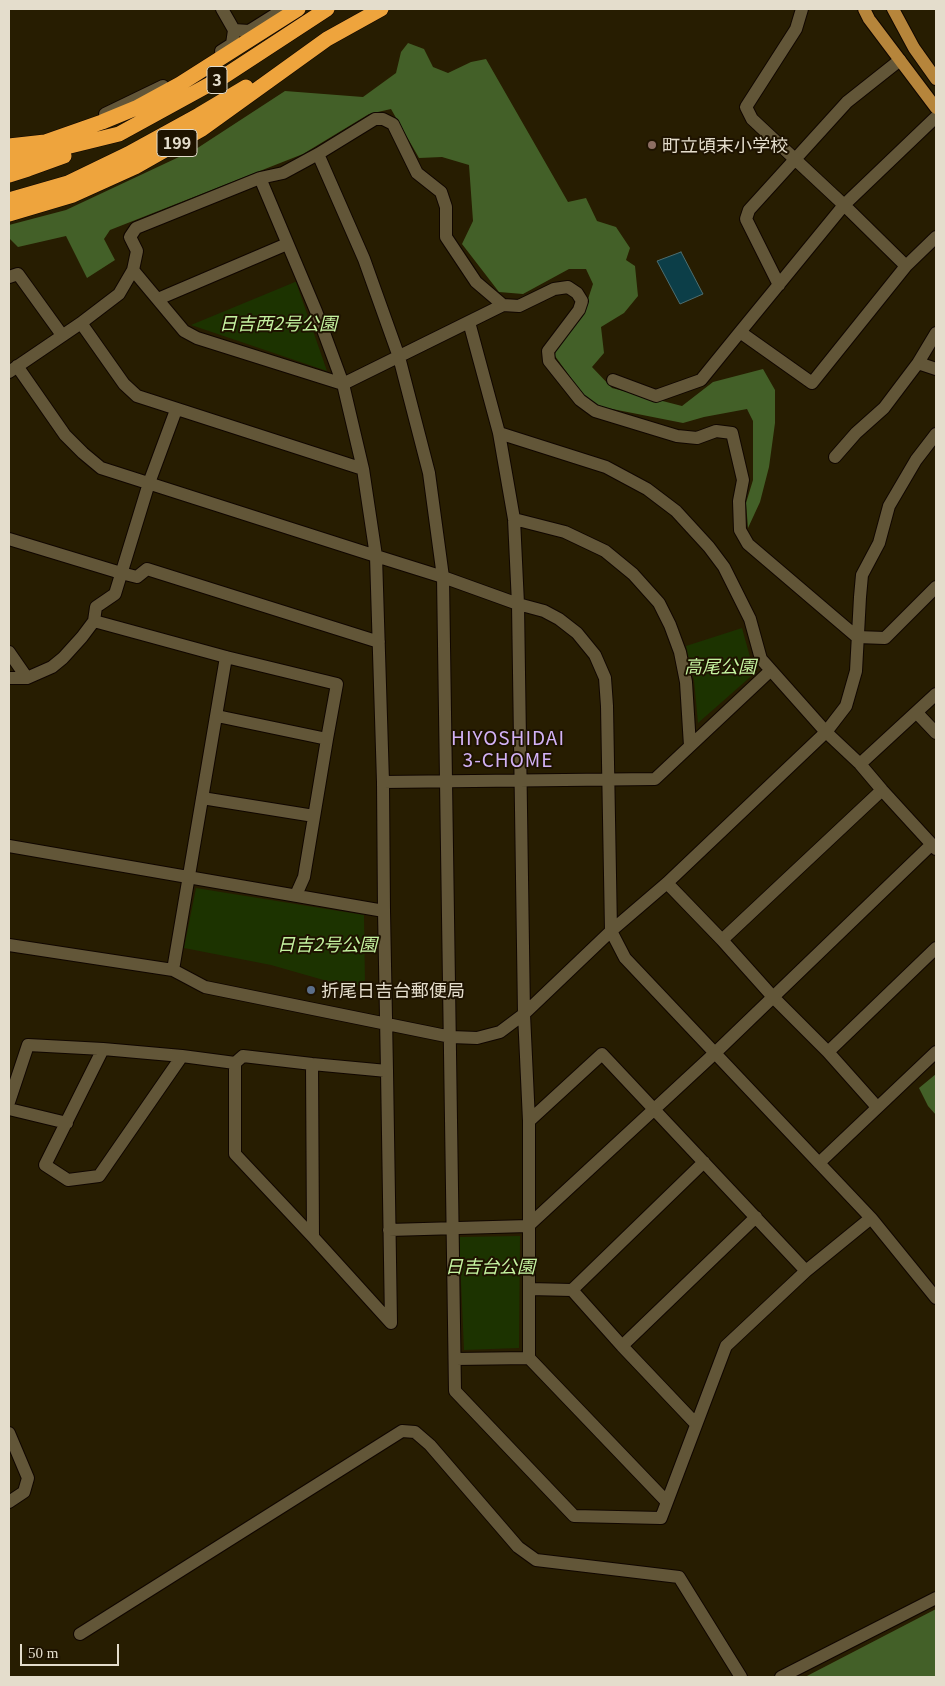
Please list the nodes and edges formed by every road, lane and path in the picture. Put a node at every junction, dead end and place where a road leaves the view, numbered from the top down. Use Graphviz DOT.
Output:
graph roads {
  1 [pos="222,9"];
  2 [pos="284,9"];
  3 [pos="298,9"];
  4 [pos="326,9"];
  5 [pos="368,9"];
  6 [pos="382,9"];
  7 [pos="802,9"];
  8 [pos="864,9"];
  9 [pos="893,9"];
  10 [pos="234,30"];
  11 [pos="327,39"];
  12 [pos="900,60"];
  13 [pos="936,79"];
  14 [pos="936,108"];
  15 [pos="936,117"];
  16 [pos="119,134"];
  17 [pos="65,136"];
  18 [pos="45,142"];
  19 [pos="9,146"];
  20 [pos="9,154"];
  21 [pos="318,154"];
  22 [pos="795,159"];
  23 [pos="9,161"];
  24 [pos="9,174"];
  25 [pos="260,178"];
  26 [pos="9,200"];
  27 [pos="844,205"];
  28 [pos="9,214"];
  29 [pos="936,237"];
  30 [pos="287,244"];
  31 [pos="906,266"];
  32 [pos="133,270"];
  33 [pos="9,277"];
  34 [pos="779,285"];
  35 [pos="158,299"];
  36 [pos="503,305"];
  37 [pos="81,322"];
  38 [pos="470,322"];
  39 [pos="740,332"];
  40 [pos="936,333"];
  41 [pos="62,335"];
  42 [pos="399,356"];
  43 [pos="918,363"];
  44 [pos="13,369"];
  45 [pos="936,369"];
  46 [pos="613,380"];
  47 [pos="343,384"];
  48 [pos="176,410"];
  49 [pos="499,433"];
  50 [pos="936,434"];
  51 [pos="835,457"];
  52 [pos="363,469"];
  53 [pos="149,483"];
  54 [pos="514,519"];
  55 [pos="9,539"];
  56 [pos="376,556"];
  57 [pos="121,573"];
  58 [pos="443,577"];
  59 [pos="936,587"];
  60 [pos="518,604"];
  61 [pos="94,621"];
  62 [pos="858,637"];
  63 [pos="378,642"];
  64 [pos="9,652"];
  65 [pos="226,657"];
  66 [pos="770,671"];
  67 [pos="9,678"];
  68 [pos="27,678"];
  69 [pos="936,694"];
  70 [pos="917,713"];
  71 [pos="217,716"];
  72 [pos="826,732"];
  73 [pos="936,733"];
  74 [pos="327,739"];
  75 [pos="690,746"];
  76 [pos="860,764"];
  77 [pos="520,780"];
  78 [pos="608,780"];
  79 [pos="383,782"];
  80 [pos="447,782"];
  81 [pos="882,790"];
  82 [pos="202,798"];
  83 [pos="314,816"];
  84 [pos="9,846"];
  85 [pos="934,846"];
  86 [pos="188,877"];
  87 [pos="667,882"];
  88 [pos="296,895"];
  89 [pos="384,911"];
  90 [pos="611,931"];
  91 [pos="722,940"];
  92 [pos="9,945"];
  93 [pos="936,948"];
  94 [pos="173,970"];
  95 [pos="773,997"];
  96 [pos="524,1014"];
  97 [pos="386,1024"];
  98 [pos="451,1037"];
  99 [pos="103,1049"];
  100 [pos="828,1052"];
  101 [pos="936,1052"];
  102 [pos="715,1053"];
  103 [pos="182,1056"];
  104 [pos="235,1063"];
  105 [pos="312,1064"];
  106 [pos="388,1071"];
  107 [pos="9,1102"];
  108 [pos="877,1107"];
  109 [pos="9,1109"];
  110 [pos="654,1109"];
  111 [pos="529,1121"];
  112 [pos="67,1123"];
  113 [pos="704,1162"];
  114 [pos="819,1163"];
  115 [pos="756,1217"];
  116 [pos="871,1218"];
  117 [pos="528,1226"];
  118 [pos="452,1228"];
  119 [pos="389,1230"];
  120 [pos="313,1237"];
  121 [pos="806,1271"];
  122 [pos="529,1289"];
  123 [pos="572,1290"];
  124 [pos="936,1298"];
  125 [pos="622,1346"];
  126 [pos="529,1358"];
  127 [pos="455,1359"];
  128 [pos="696,1424"];
  129 [pos="9,1434"];
  130 [pos="666,1501"];
  131 [pos="9,1502"];
  132 [pos="936,1598"];
  133 [pos="80,1634"];
  134 [pos="742,1677"];
  135 [pos="781,1677"];
  1 -- 10 [label="street"];
  2 -- 10 [label="street"];
  3 -- 17 [label="highway"];
  4 -- 16 [label="highway, 3"];
  5 -- 11 [label="highway, 3"];
  6 -- 11 [label="highway"];
  7 -- 22 [label="street"];
  8 -- 12 [label="main road"];
  9 -- 13 [label="main road"];
  10 -- 17 [label="street"];
  11 -- 26 [label="highway, 3"];
  11 -- 28 [label="highway, 199"];
  12 -- 14 [label="main road"];
  12 -- 22 [label="street"];
  15 -- 27 [label="street"];
  16 -- 23 [label="highway, 3"];
  16 -- 24 [label="highway"];
  17 -- 18 [label="highway"];
  18 -- 19 [label="highway"];
  18 -- 20 [label="highway"];
  21 -- 25 [label="street"];
  21 -- 36 [label="street"];
  21 -- 42 [label="street"];
  22 -- 27 [label="street"];
  22 -- 34 [label="street"];
  25 -- 30 [label="street"];
  25 -- 32 [label="street"];
  27 -- 31 [label="street"];
  27 -- 34 [label="street"];
  29 -- 31 [label="street"];
  30 -- 35 [label="street"];
  30 -- 47 [label="street"];
  31 -- 39 [label="street"];
  32 -- 35 [label="street"];
  32 -- 37 [label="street"];
  33 -- 41 [label="street"];
  34 -- 39 [label="street"];
  35 -- 47 [label="street"];
  36 -- 38 [label="street"];
  36 -- 62 [label="street"];
  37 -- 41 [label="street"];
  37 -- 48 [label="street"];
  38 -- 42 [label="street"];
  38 -- 49 [label="street"];
  39 -- 46 [label="street"];
  40 -- 43 [label="street"];
  41 -- 44 [label="street"];
  42 -- 47 [label="street"];
  42 -- 58 [label="street"];
  43 -- 45 [label="street"];
  43 -- 51 [label="street"];
  44 -- 53 [label="street"];
  47 -- 52 [label="street"];
  48 -- 52 [label="street"];
  48 -- 53 [label="street"];
  49 -- 54 [label="street"];
  49 -- 66 [label="street"];
  50 -- 62 [label="street"];
  52 -- 56 [label="street"];
  53 -- 56 [label="street"];
  53 -- 57 [label="street"];
  54 -- 60 [label="street"];
  54 -- 75 [label="street"];
  55 -- 57 [label="street"];
  56 -- 58 [label="street"];
  56 -- 63 [label="street"];
  57 -- 61 [label="street"];
  57 -- 63 [label="street"];
  58 -- 60 [label="street"];
  58 -- 80 [label="street"];
  59 -- 62 [label="street"];
  60 -- 77 [label="street"];
  60 -- 78 [label="street"];
  61 -- 65 [label="street"];
  61 -- 68 [label="street"];
  62 -- 72 [label="street"];
  63 -- 79 [label="street"];
  64 -- 68 [label="street"];
  65 -- 71 [label="street"];
  65 -- 74 [label="street"];
  66 -- 72 [label="street"];
  66 -- 75 [label="street"];
  67 -- 68 [label="street"];
  69 -- 70 [label="street"];
  70 -- 73 [label="street"];
  70 -- 76 [label="street"];
  71 -- 74 [label="street"];
  71 -- 82 [label="street"];
  72 -- 76 [label="street"];
  72 -- 87 [label="street"];
  74 -- 83 [label="street"];
  75 -- 78 [label="street"];
  76 -- 81 [label="street"];
  77 -- 78 [label="street"];
  77 -- 80 [label="street"];
  77 -- 96 [label="street"];
  78 -- 90 [label="street"];
  79 -- 80 [label="street"];
  79 -- 89 [label="street"];
  80 -- 98 [label="street"];
  81 -- 85 [label="street"];
  81 -- 91 [label="street"];
  82 -- 83 [label="street"];
  82 -- 86 [label="street"];
  83 -- 88 [label="street"];
  84 -- 86 [label="street"];
  85 -- 95 [label="street"];
  86 -- 88 [label="street"];
  86 -- 94 [label="street"];
  87 -- 90 [label="street"];
  87 -- 91 [label="street"];
  88 -- 89 [label="street"];
  89 -- 97 [label="street"];
  90 -- 96 [label="street"];
  90 -- 102 [label="street"];
  91 -- 95 [label="street"];
  92 -- 94 [label="street"];
  93 -- 100 [label="street"];
  94 -- 97 [label="street"];
  95 -- 100 [label="street"];
  95 -- 102 [label="street"];
  96 -- 98 [label="street"];
  96 -- 111 [label="street"];
  97 -- 98 [label="street"];
  97 -- 106 [label="street"];
  98 -- 118 [label="street"];
  99 -- 103 [label="street"];
  99 -- 107 [label="street"];
  99 -- 112 [label="street"];
  100 -- 108 [label="street"];
  101 -- 108 [label="street"];
  102 -- 110 [label="street"];
  102 -- 114 [label="street"];
  103 -- 104 [label="street"];
  103 -- 112 [label="street"];
  104 -- 105 [label="street"];
  104 -- 120 [label="street"];
  105 -- 106 [label="street"];
  105 -- 120 [label="street"];
  106 -- 119 [label="street"];
  108 -- 114 [label="street"];
  109 -- 112 [label="street"];
  110 -- 111 [label="street"];
  110 -- 113 [label="street"];
  110 -- 117 [label="street"];
  111 -- 117 [label="street"];
  113 -- 115 [label="street"];
  113 -- 123 [label="street"];
  114 -- 116 [label="street"];
  115 -- 121 [label="street"];
  115 -- 125 [label="street"];
  116 -- 121 [label="street"];
  116 -- 124 [label="street"];
  117 -- 118 [label="street"];
  117 -- 122 [label="street"];
  118 -- 119 [label="street"];
  118 -- 127 [label="street"];
  119 -- 120 [label="street"];
  121 -- 128 [label="street"];
  122 -- 123 [label="street"];
  122 -- 126 [label="street"];
  123 -- 125 [label="street"];
  125 -- 128 [label="street"];
  126 -- 127 [label="street"];
  126 -- 130 [label="street"];
  127 -- 130 [label="street"];
  128 -- 130 [label="street"];
  129 -- 131 [label="street"];
  132 -- 135 [label="street"];
  133 -- 134 [label="street"];
}
